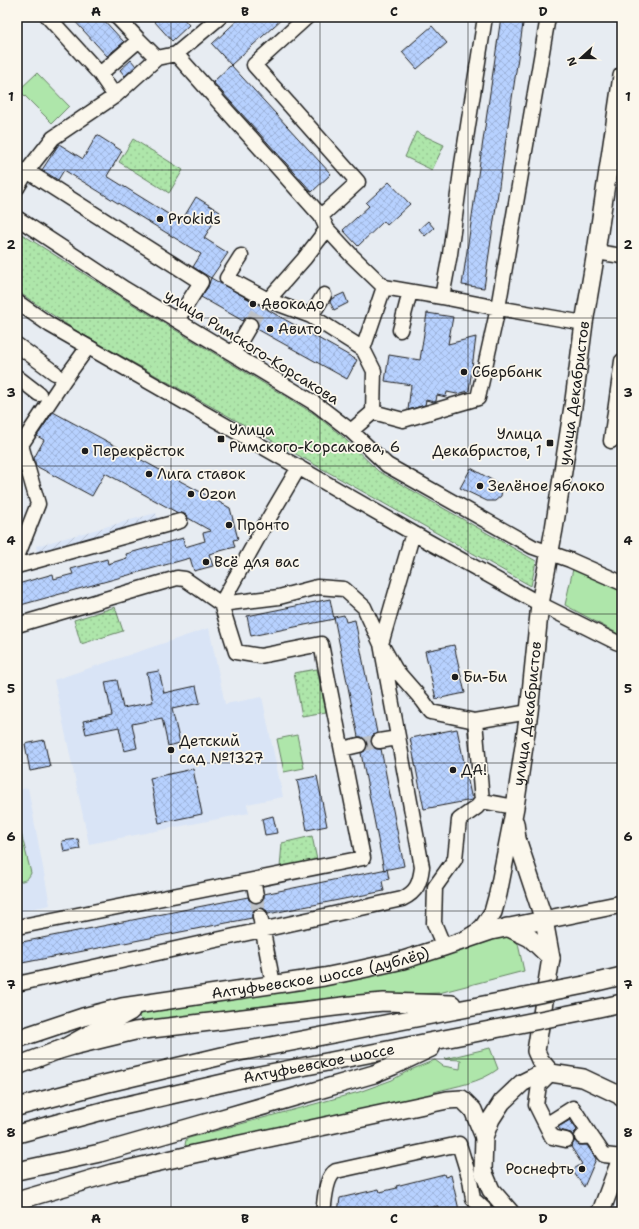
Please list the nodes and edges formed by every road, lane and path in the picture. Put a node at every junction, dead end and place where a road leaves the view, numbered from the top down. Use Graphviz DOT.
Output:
graph roads {
  1 [pos="48,17"];
  2 [pos="117,17"];
  3 [pos="220,17"];
  4 [pos="307,17"];
  5 [pos="485,17"];
  6 [pos="548,17"];
  7 [pos="139,40"];
  8 [pos="176,54"];
  9 [pos="156,58"];
  10 [pos="100,74"];
  11 [pos="622,76"];
  12 [pos="115,96"];
  13 [pos="27,171"];
  14 [pos="17,188"];
  15 [pos="321,216"];
  16 [pos="17,218"];
  17 [pos="327,229"];
  18 [pos="596,252"];
  19 [pos="241,256"];
  20 [pos="622,256"];
  21 [pos="384,287"];
  22 [pos="410,292"];
  23 [pos="324,295"];
  24 [pos="442,297"];
  25 [pos="265,302"];
  26 [pos="18,305"];
  27 [pos="498,308"];
  28 [pos="311,316"];
  29 [pos="177,320"];
  30 [pos="584,322"];
  31 [pos="250,325"];
  32 [pos="400,330"];
  33 [pos="17,344"];
  34 [pos="88,347"];
  35 [pos="363,349"];
  36 [pos="233,354"];
  37 [pos="622,362"];
  38 [pos="55,373"];
  39 [pos="17,378"];
  40 [pos="39,394"];
  41 [pos="373,412"];
  42 [pos="351,431"];
  43 [pos="615,439"];
  44 [pos="299,468"];
  45 [pos="180,521"];
  46 [pos="413,533"];
  47 [pos="550,553"];
  48 [pos="17,557"];
  49 [pos="17,566"];
  50 [pos="622,583"];
  51 [pos="221,604"];
  52 [pos="540,604"];
  53 [pos="17,625"];
  54 [pos="381,644"];
  55 [pos="622,644"];
  56 [pos="528,712"];
  57 [pos="474,721"];
  58 [pos="398,738"];
  59 [pos="379,742"];
  60 [pos="360,745"];
  61 [pos="342,749"];
  62 [pos="482,801"];
  63 [pos="515,807"];
  64 [pos="253,880"];
  65 [pos="256,895"];
  66 [pos="622,904"];
  67 [pos="544,920"];
  68 [pos="261,923"];
  69 [pos="17,927"];
  70 [pos="507,927"];
  71 [pos="465,940"];
  72 [pos="444,948"];
  73 [pos="551,958"];
  74 [pos="622,976"];
  75 [pos="17,984"];
  76 [pos="273,984"];
  77 [pos="161,1000"];
  78 [pos="622,1003"];
  79 [pos="480,1006"];
  80 [pos="102,1027"];
  81 [pos="51,1028"];
  82 [pos="150,1029"];
  83 [pos="476,1032"];
  84 [pos="17,1039"];
  85 [pos="56,1051"];
  86 [pos="17,1066"];
  87 [pos="551,1073"];
  88 [pos="622,1098"];
  89 [pos="17,1107"];
  90 [pos="546,1125"];
  91 [pos="195,1126"];
  92 [pos="17,1134"];
  93 [pos="484,1137"];
  94 [pos="566,1140"];
  95 [pos="216,1149"];
  96 [pos="147,1151"];
  97 [pos="100,1152"];
  98 [pos="622,1157"];
  99 [pos="17,1171"];
  100 [pos="483,1171"];
  101 [pos="97,1177"];
  102 [pos="494,1194"];
  103 [pos="17,1201"];
  104 [pos="484,1211"];
  105 [pos="602,1211"];
  106 [pos="323,1212"];
  107 [pos="510,1212"];
  1 -- 10 [label="street"];
  2 -- 7 [label="street"];
  3 -- 8 [label="street"];
  4 -- 15 [label="street"];
  5 -- 24 [label="street"];
  6 -- 27 [label="street"];
  7 -- 9 [label="street"];
  7 -- 10 [label="street"];
  8 -- 9 [label="street"];
  8 -- 15 [label="street"];
  9 -- 12 [label="street"];
  10 -- 12 [label="street"];
  11 -- 18 [label="main road, улица Декабристов"];
  12 -- 13 [label="street"];
  13 -- 14 [label="street"];
  13 -- 29 [label="street"];
  15 -- 17 [label="street"];
  16 -- 29 [label="street, улица Римского-Корсакова"];
  17 -- 21 [label="street"];
  17 -- 25 [label="street"];
  18 -- 20 [label="street"];
  18 -- 30 [label="main road, улица Декабристов"];
  19 -- 25 [label="street"];
  21 -- 22 [label="street"];
  21 -- 35 [label="street"];
  22 -- 24 [label="street"];
  22 -- 32 [label="street"];
  23 -- 28 [label="street"];
  24 -- 27 [label="street"];
  25 -- 28 [label="street"];
  26 -- 34 [label="street"];
  27 -- 30 [label="street"];
  27 -- 41 [label="street"];
  28 -- 35 [label="street"];
  29 -- 36 [label="street, улица Римского-Корсакова"];
  30 -- 47 [label="main road, улица Декабристов"];
  31 -- 36 [label="street"];
  33 -- 38 [label="street"];
  34 -- 44 [label="street"];
  34 -- 48 [label="street"];
  35 -- 41 [label="street"];
  36 -- 42 [label="street, улица Римского-Корсакова"];
  37 -- 43 [label="street"];
  39 -- 40 [label="street"];
  41 -- 42 [label="street"];
  42 -- 47 [label="street, улица Римского-Корсакова"];
  44 -- 46 [label="street"];
  44 -- 51 [label="street"];
  45 -- 49 [label="street"];
  46 -- 52 [label="street"];
  46 -- 54 [label="street"];
  47 -- 50 [label="street, улица Римского-Корсакова"];
  47 -- 52 [label="main road, улица Декабристов"];
  51 -- 53 [label="street"];
  51 -- 54 [label="street"];
  51 -- 61 [label="street"];
  52 -- 55 [label="street"];
  52 -- 56 [label="main road, улица Декабристов"];
  54 -- 57 [label="street"];
  54 -- 58 [label="street"];
  56 -- 57 [label="street"];
  56 -- 63 [label="main road, улица Декабристов"];
  57 -- 62 [label="street"];
  58 -- 59 [label="street"];
  58 -- 68 [label="street"];
  60 -- 61 [label="street"];
  61 -- 64 [label="street"];
  62 -- 63 [label="street"];
  62 -- 72 [label="street"];
  63 -- 67 [label="main road, улица Декабристов"];
  63 -- 71 [label="main road, улица Декабристов"];
  64 -- 65 [label="street"];
  64 -- 69 [label="street"];
  66 -- 67 [label="main road, Алтуфьевское шоссе (дублёр)"];
  67 -- 70 [label="main road, Алтуфьевское шоссе (дублёр)"];
  67 -- 73 [label="main road, улица Декабристов"];
  68 -- 75 [label="street"];
  68 -- 76 [label="street"];
  70 -- 71 [label="main road, Алтуфьевское шоссе (дублёр)"];
  70 -- 73 [label="main road"];
  71 -- 72 [label="main road, Алтуфьевское шоссе (дублёр)"];
  72 -- 76 [label="main road, Алтуфьевское шоссе (дублёр)"];
  73 -- 87 [label="main road, улица Декабристов"];
  74 -- 79 [label="main road, Алтуфьевское шоссе, bridge"];
  76 -- 77 [label="main road, Алтуфьевское шоссе (дублёр)"];
  77 -- 80 [label="main road"];
  77 -- 81 [label="main road, Алтуфьевское шоссе (дублёр)"];
  78 -- 83 [label="main road, Алтуфьевское шоссе, bridge"];
  79 -- 82 [label="main road"];
  79 -- 89 [label="main road, Алтуфьевское шоссе"];
  80 -- 81 [label="main road"];
  80 -- 82 [label="main road"];
  80 -- 85 [label="main road"];
  81 -- 84 [label="main road, Алтуфьевское шоссе (дублёр)"];
  82 -- 85 [label="main road"];
  83 -- 91 [label="main road"];
  83 -- 92 [label="main road, Алтуфьевское шоссе"];
  85 -- 86 [label="main road"];
  87 -- 88 [label="main road"];
  87 -- 90 [label="street"];
  87 -- 93 [label="main road"];
  90 -- 94 [label="street"];
  90 -- 98 [label="street"];
  91 -- 96 [label="main road"];
  91 -- 97 [label="main road"];
  93 -- 95 [label="main road"];
  93 -- 100 [label="main road"];
  95 -- 96 [label="main road"];
  95 -- 101 [label="main road"];
  96 -- 97 [label="main road"];
  96 -- 101 [label="main road"];
  97 -- 99 [label="main road"];
  98 -- 105 [label="main road"];
  100 -- 102 [label="main road"];
  100 -- 104 [label="street"];
  101 -- 103 [label="main road"];
  102 -- 104 [label="street"];
  102 -- 107 [label="main road"];
  104 -- 106 [label="street"];
}
